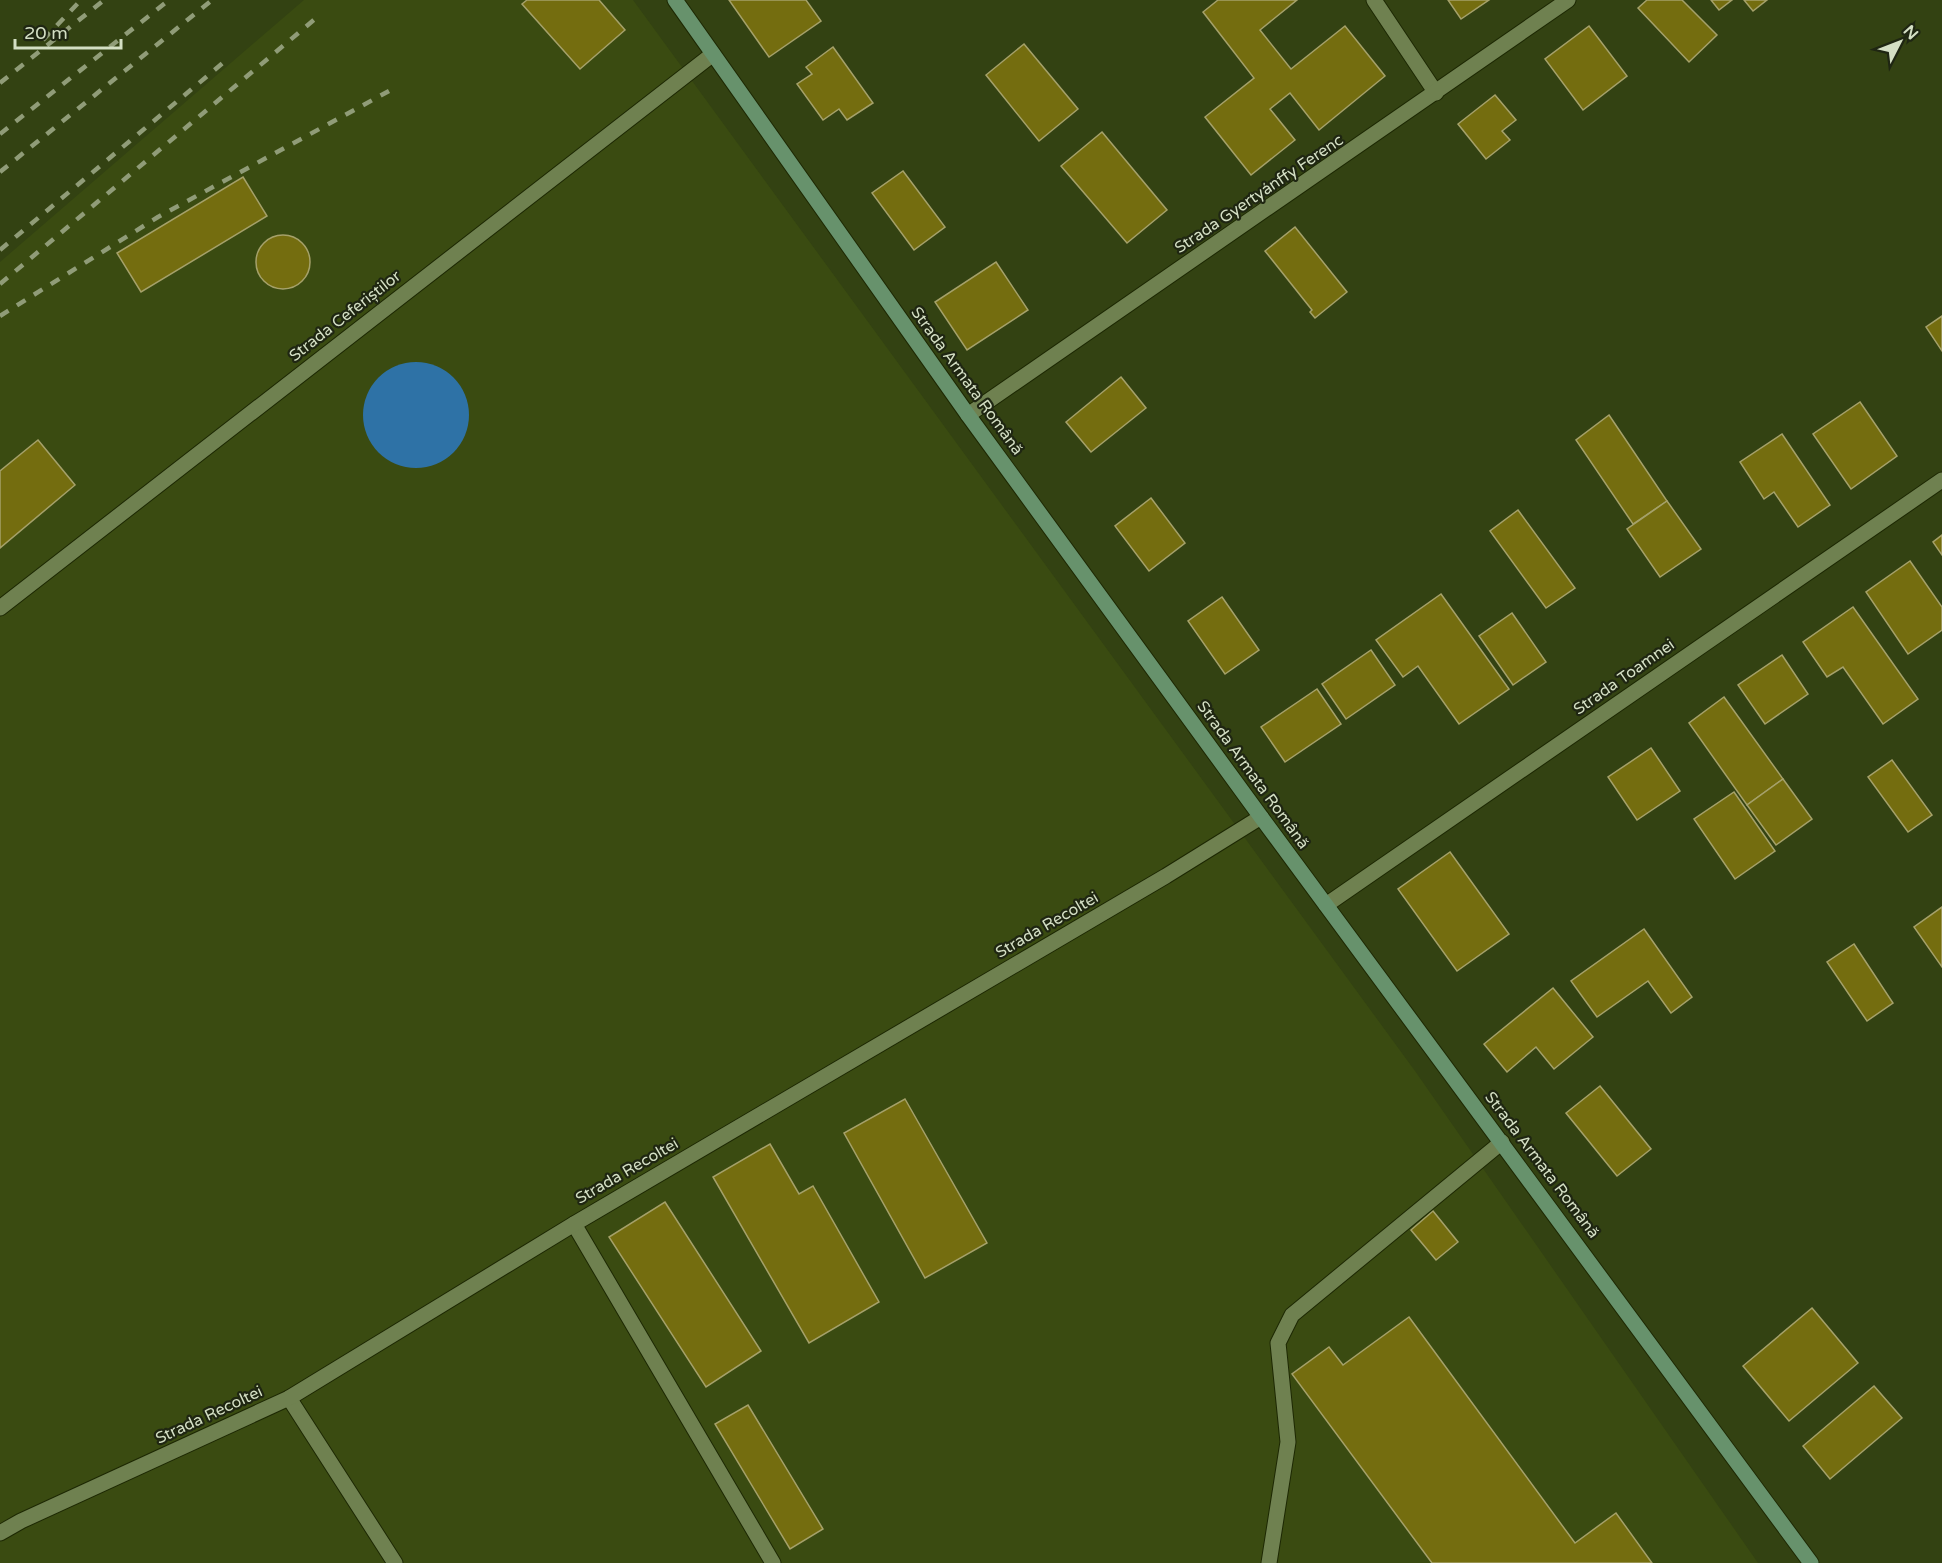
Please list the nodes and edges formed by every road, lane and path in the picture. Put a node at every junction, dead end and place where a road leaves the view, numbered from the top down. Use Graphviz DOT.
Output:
graph roads {
  1 [pos="675,0"];
  2 [pos="1374,0"];
  3 [pos="1568,0"];
  4 [pos="713,54"];
  5 [pos="1436,93"];
  6 [pos="968,415"];
  7 [pos="1942,480"];
  8 [pos="0,608"];
  9 [pos="1260,817"];
  10 [pos="1326,905"];
  11 [pos="1502,1142"];
  12 [pos="574,1224"];
  13 [pos="289,1398"];
  14 [pos="0,1533"];
  15 [pos="395,1563"];
  16 [pos="773,1563"];
  17 [pos="1269,1563"];
  18 [pos="1811,1563"];
  1 -- 4 [label="main road, Strada Armata Română"];
  2 -- 5 [label="street"];
  3 -- 5 [label="street, Strada Gyertyánffy Ferenc"];
  4 -- 6 [label="main road, Strada Armata Română"];
  4 -- 8 [label="street, Strada Ceferiștilor"];
  5 -- 6 [label="street, Strada Gyertyánffy Ferenc"];
  6 -- 9 [label="main road, Strada Armata Română"];
  7 -- 10 [label="street, Strada Toamnei"];
  9 -- 10 [label="main road, Strada Armata Română"];
  9 -- 12 [label="street, Strada Recoltei"];
  10 -- 11 [label="main road, Strada Armata Română"];
  11 -- 17 [label="street"];
  11 -- 18 [label="main road, Strada Armata Română"];
  12 -- 13 [label="street, Strada Recoltei"];
  12 -- 16 [label="street"];
  13 -- 14 [label="street, Strada Recoltei"];
  13 -- 15 [label="street"];
}
